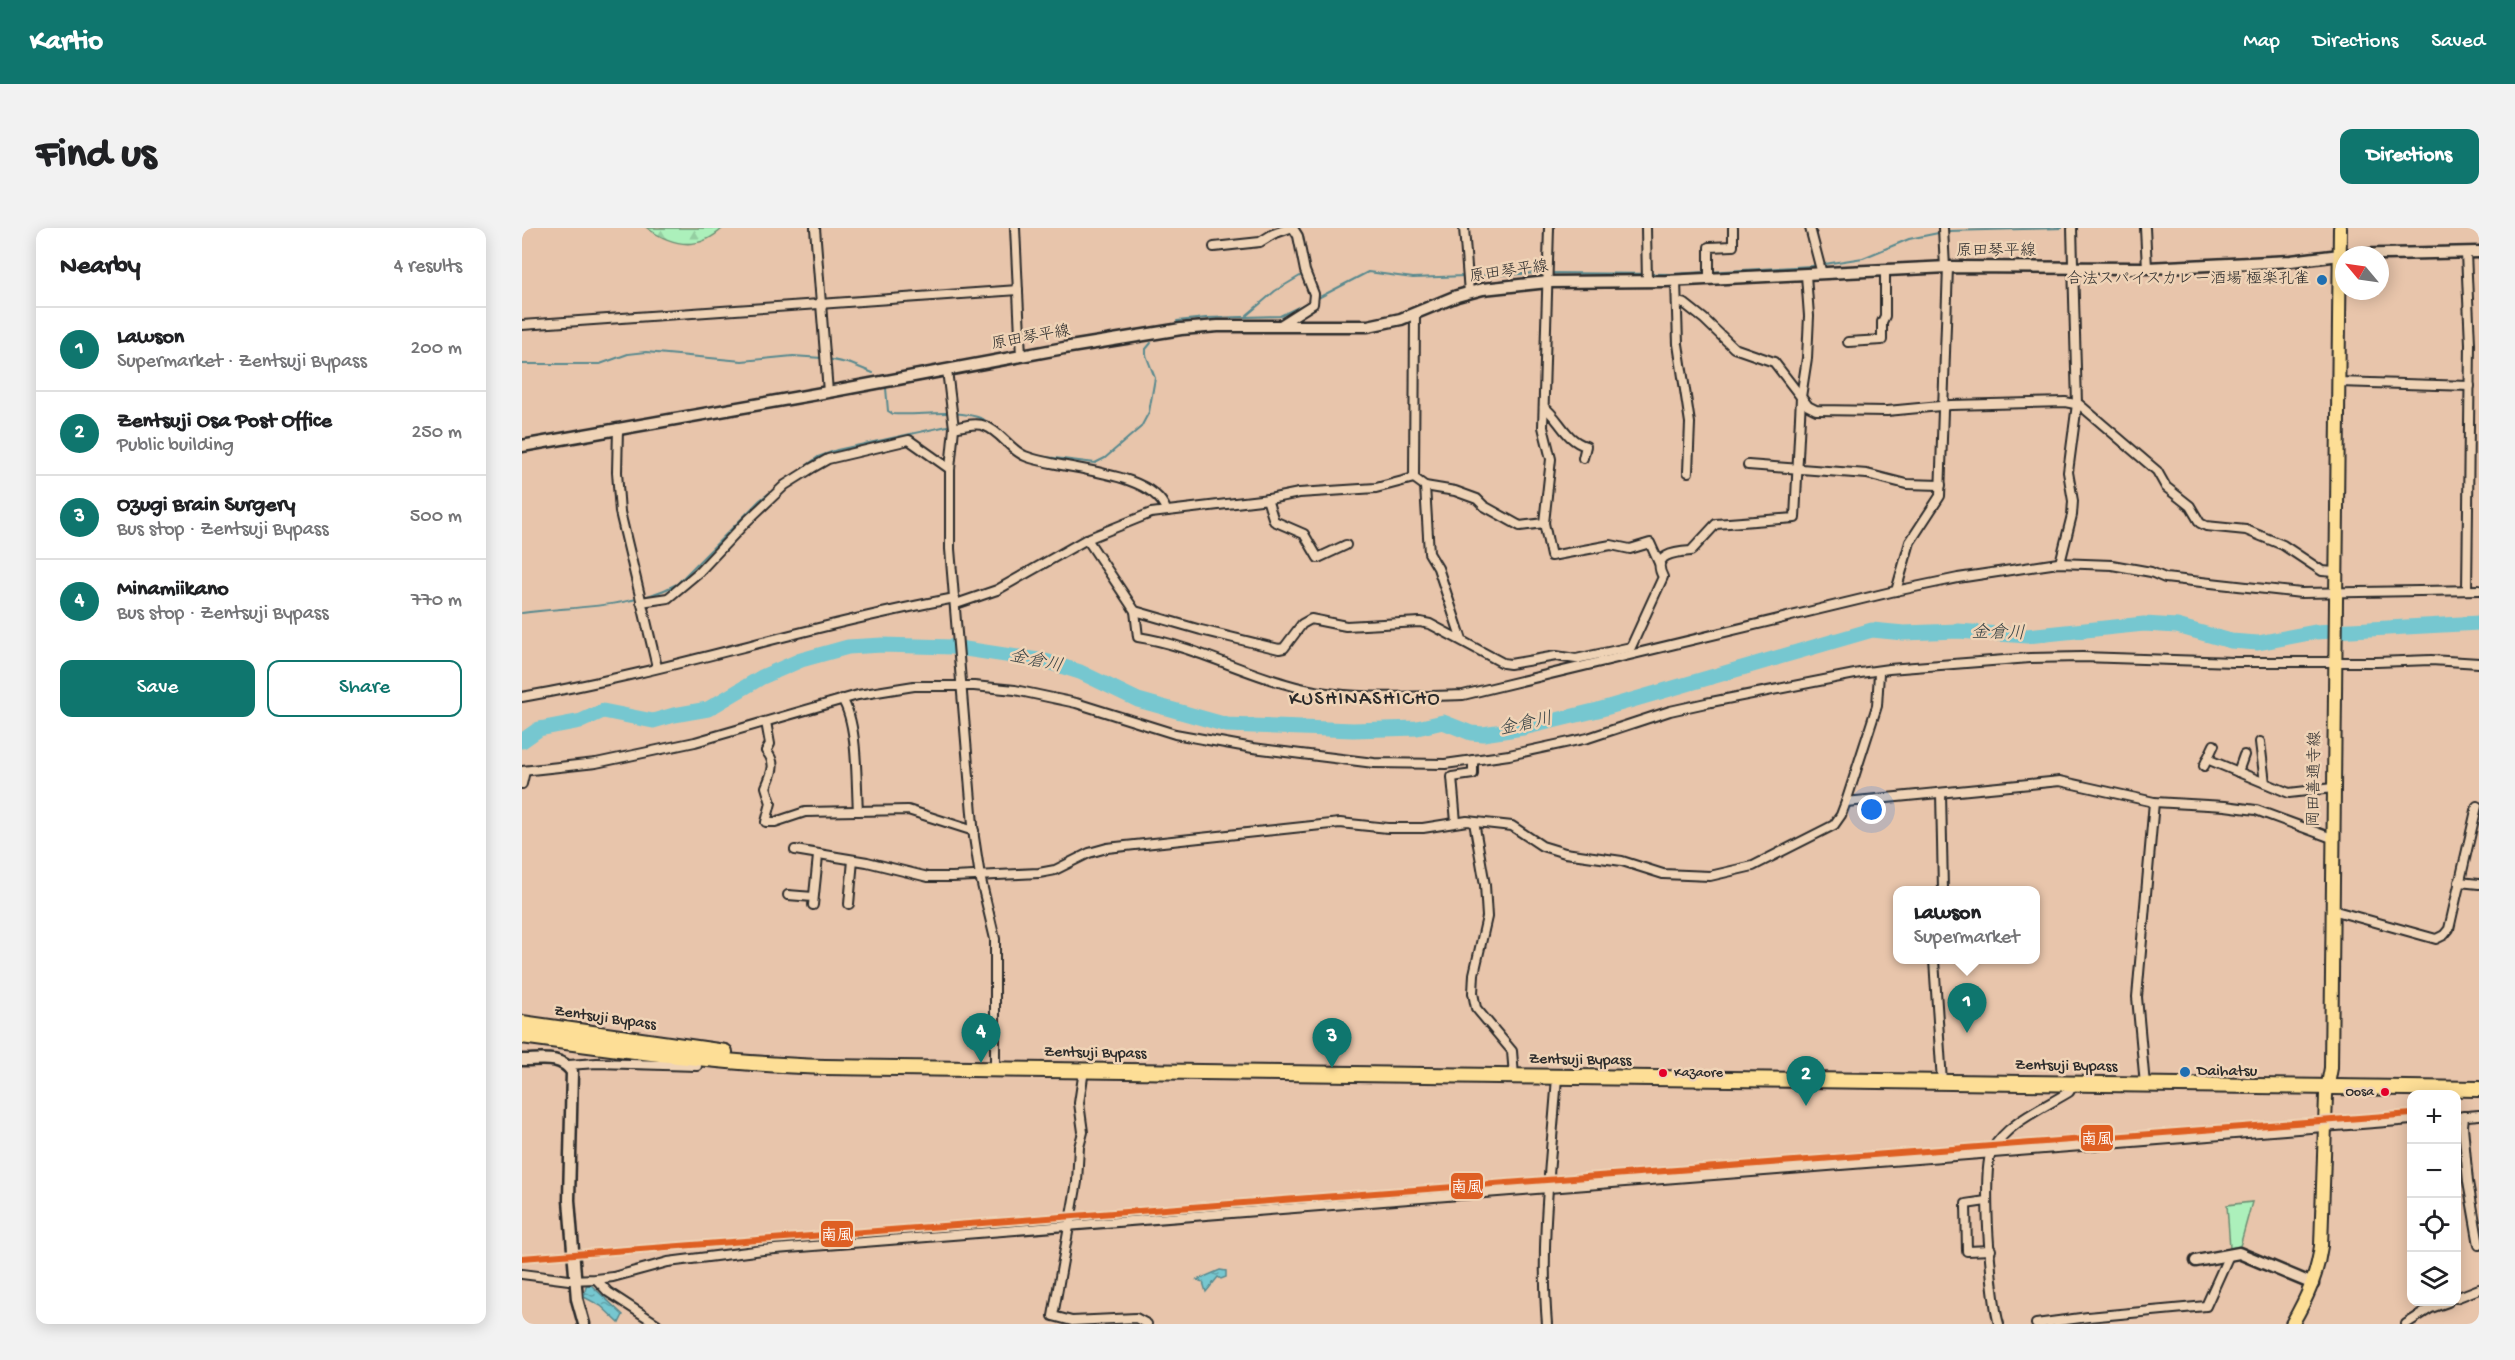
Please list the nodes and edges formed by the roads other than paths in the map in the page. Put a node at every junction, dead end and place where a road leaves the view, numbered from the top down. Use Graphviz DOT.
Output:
graph roads {
  1 [pos="815,228"];
  2 [pos="1015,228"];
  3 [pos="1291,228"];
  4 [pos="1464,228"];
  5 [pos="1549,228"];
  6 [pos="1733,228"];
  7 [pos="1810,228"];
  8 [pos="2072,228"];
  9 [pos="2145,228"];
  10 [pos="2340,228"];
  11 [pos="1943,230"];
  12 [pos="1649,233"];
  13 [pos="2340,246"];
  14 [pos="1214,247"];
  15 [pos="2466,252"];
  16 [pos="2479,252"];
  17 [pos="2389,254"];
  18 [pos="2335,256"];
  19 [pos="1821,268"];
  20 [pos="1947,268"];
  21 [pos="2074,268"];
  22 [pos="2147,268"];
  23 [pos="1885,271"];
  24 [pos="1709,274"];
  25 [pos="1806,275"];
  26 [pos="1548,276"];
  27 [pos="1647,276"];
  28 [pos="1676,281"];
  29 [pos="1018,290"];
  30 [pos="1469,293"];
  31 [pos="2339,300"];
  32 [pos="821,302"];
  33 [pos="1677,302"];
  34 [pos="1415,313"];
  35 [pos="522,325"];
  36 [pos="1278,326"];
  37 [pos="1848,342"];
  38 [pos="1021,356"];
  39 [pos="947,370"];
  40 [pos="2338,382"];
  41 [pos="2470,386"];
  42 [pos="828,392"];
  43 [pos="1802,397"];
  44 [pos="2077,404"];
  45 [pos="1944,406"];
  46 [pos="1544,407"];
  47 [pos="953,421"];
  48 [pos="618,428"];
  49 [pos="522,446"];
  50 [pos="1583,458"];
  51 [pos="1748,465"];
  52 [pos="950,469"];
  53 [pos="1798,469"];
  54 [pos="1688,472"];
  55 [pos="1414,478"];
  56 [pos="1941,485"];
  57 [pos="1425,486"];
  58 [pos="1268,499"];
  59 [pos="1166,510"];
  60 [pos="1544,523"];
  61 [pos="1088,539"];
  62 [pos="1346,544"];
  63 [pos="1659,563"];
  64 [pos="2060,563"];
  65 [pos="2335,572"];
  66 [pos="2468,590"];
  67 [pos="2479,590"];
  68 [pos="1896,591"];
  69 [pos="2335,596"];
  70 [pos="640,600"];
  71 [pos="956,601"];
  72 [pos="1135,611"];
  73 [pos="1462,641"];
  74 [pos="2334,662"];
  75 [pos="1576,663"];
  76 [pos="2479,663"];
  77 [pos="657,667"];
  78 [pos="1879,673"];
  79 [pos="963,686"];
  80 [pos="522,697"];
  81 [pos="842,699"];
  82 [pos="766,722"];
  83 [pos="2260,742"];
  84 [pos="2214,746"];
  85 [pos="2244,755"];
  86 [pos="1473,760"];
  87 [pos="524,771"];
  88 [pos="2238,772"];
  89 [pos="2265,783"];
  90 [pos="522,784"];
  91 [pos="2333,788"];
  92 [pos="1941,793"];
  93 [pos="1846,802"];
  94 [pos="2154,802"];
  95 [pos="2477,806"];
  96 [pos="858,811"];
  97 [pos="1456,822"];
  98 [pos="1474,822"];
  99 [pos="974,831"];
  100 [pos="2332,838"];
  101 [pos="795,850"];
  102 [pos="818,856"];
  103 [pos="853,860"];
  104 [pos="980,876"];
  105 [pos="2459,882"];
  106 [pos="2479,884"];
  107 [pos="1943,886"];
  108 [pos="788,895"];
  109 [pos="849,904"];
  110 [pos="2332,910"];
  111 [pos="1934,964"];
  112 [pos="522,1023"];
  113 [pos="522,1036"];
  114 [pos="522,1060"];
  115 [pos="568,1065"];
  116 [pos="697,1066"];
  117 [pos="825,1067"];
  118 [pos="995,1068"];
  119 [pos="1084,1070"];
  120 [pos="1514,1076"];
  121 [pos="1557,1077"];
  122 [pos="1942,1082"];
  123 [pos="2074,1083"];
  124 [pos="2145,1085"];
  125 [pos="2328,1087"];
  126 [pos="2479,1089"];
  127 [pos="2479,1115"];
  128 [pos="2461,1116"];
  129 [pos="2461,1119"];
  130 [pos="2407,1120"];
  131 [pos="2326,1128"];
  132 [pos="1989,1154"];
  133 [pos="1547,1189"];
  134 [pos="1986,1202"];
  135 [pos="1070,1225"];
  136 [pos="2479,1245"];
  137 [pos="1991,1250"];
  138 [pos="2229,1255"];
  139 [pos="2196,1261"];
  140 [pos="522,1274"];
  141 [pos="596,1279"];
  142 [pos="574,1280"];
  143 [pos="2313,1284"];
  144 [pos="2479,1289"];
  145 [pos="2461,1296"];
  146 [pos="2437,1306"];
  147 [pos="584,1324"];
  148 [pos="657,1324"];
  149 [pos="1147,1324"];
  150 [pos="1547,1324"];
  151 [pos="1999,1324"];
  152 [pos="2036,1324"];
  153 [pos="2292,1324"];
  154 [pos="2406,1324"];
  1 -- 32 [label="street"];
  2 -- 29 [label="street"];
  3 -- 14 [label="street"];
  3 -- 36 [label="street"];
  4 -- 30 [label="street"];
  5 -- 26 [label="street"];
  6 -- 24 [label="street"];
  7 -- 19 [label="street"];
  8 -- 21 [label="street"];
  9 -- 22 [label="street"];
  10 -- 13 [label="main road, 岡田善通寺線"];
  11 -- 20 [label="street"];
  12 -- 27 [label="street"];
  15 -- 16 [label="main road, 原田琴平線"];
  15 -- 17 [label="main road, 原田琴平線"];
  15 -- 41 [label="street"];
  18 -- 22 [label="main road, 原田琴平線"];
  19 -- 23 [label="main road, 原田琴平線"];
  19 -- 25 [label="main road, 原田琴平線"];
  20 -- 21 [label="main road, 原田琴平線"];
  20 -- 23 [label="main road, 原田琴平線"];
  20 -- 45 [label="street"];
  21 -- 22 [label="main road, 原田琴平線"];
  21 -- 44 [label="street"];
  23 -- 37 [label="street"];
  24 -- 25 [label="main road, 原田琴平線"];
  24 -- 28 [label="main road, 原田琴平線"];
  25 -- 43 [label="street"];
  26 -- 27 [label="main road, 原田琴平線"];
  26 -- 30 [label="main road, 原田琴平線"];
  26 -- 46 [label="street"];
  27 -- 28 [label="main road, 原田琴平線"];
  28 -- 33 [label="street"];
  29 -- 32 [label="street"];
  29 -- 38 [label="street"];
  30 -- 34 [label="main road, 原田琴平線"];
  31 -- 40 [label="main road, 岡田善通寺線"];
  32 -- 35 [label="street"];
  32 -- 42 [label="street"];
  33 -- 43 [label="street"];
  33 -- 54 [label="street"];
  34 -- 36 [label="main road, 原田琴平線"];
  34 -- 55 [label="street"];
  36 -- 38 [label="main road, 原田琴平線"];
  38 -- 39 [label="main road, 原田琴平線"];
  39 -- 42 [label="main road, 原田琴平線"];
  39 -- 47 [label="street"];
  40 -- 41 [label="street"];
  40 -- 65 [label="main road, 岡田善通寺線"];
  41 -- 66 [label="street"];
  42 -- 48 [label="main road, 原田琴平線"];
  43 -- 45 [label="street"];
  43 -- 53 [label="street"];
  44 -- 45 [label="street"];
  44 -- 64 [label="street"];
  44 -- 65 [label="street"];
  45 -- 56 [label="street"];
  46 -- 50 [label="street"];
  46 -- 60 [label="street"];
  47 -- 52 [label="street"];
  47 -- 59 [label="street"];
  48 -- 49 [label="main road, 原田琴平線"];
  48 -- 70 [label="street"];
  51 -- 53 [label="street"];
  52 -- 70 [label="street"];
  52 -- 71 [label="street"];
  53 -- 56 [label="street"];
  53 -- 63 [label="street"];
  55 -- 57 [label="street"];
  55 -- 58 [label="street"];
  56 -- 68 [label="street"];
  57 -- 60 [label="street"];
  57 -- 73 [label="street"];
  58 -- 59 [label="street"];
  58 -- 62 [label="street"];
  59 -- 61 [label="street"];
  60 -- 63 [label="street"];
  61 -- 71 [label="street"];
  61 -- 72 [label="street"];
  63 -- 75 [label="street"];
  64 -- 68 [label="street"];
  64 -- 69 [label="street"];
  65 -- 69 [label="main road, 岡田善通寺線"];
  66 -- 67 [label="street"];
  66 -- 69 [label="street"];
  68 -- 75 [label="street"];
  69 -- 74 [label="main road, 岡田善通寺線"];
  70 -- 77 [label="street"];
  71 -- 77 [label="street"];
  71 -- 79 [label="street"];
  72 -- 73 [label="street"];
  72 -- 75 [label="street"];
  73 -- 75 [label="street"];
  74 -- 76 [label="street"];
  74 -- 86 [label="street"];
  74 -- 91 [label="main road, 岡田善通寺線"];
  77 -- 80 [label="street"];
  78 -- 93 [label="street"];
  79 -- 81 [label="street"];
  79 -- 86 [label="street"];
  79 -- 99 [label="street"];
  81 -- 82 [label="street"];
  81 -- 96 [label="street"];
  82 -- 87 [label="street"];
  82 -- 96 [label="street"];
  83 -- 89 [label="street"];
  84 -- 88 [label="street"];
  85 -- 88 [label="street"];
  86 -- 97 [label="street"];
  87 -- 90 [label="street"];
  88 -- 89 [label="street"];
  89 -- 91 [label="street"];
  91 -- 100 [label="main road, 岡田善通寺線"];
  92 -- 93 [label="street"];
  92 -- 94 [label="street"];
  92 -- 107 [label="street"];
  93 -- 98 [label="street"];
  94 -- 100 [label="street"];
  94 -- 124 [label="street"];
  95 -- 105 [label="street"];
  96 -- 99 [label="street"];
  97 -- 98 [label="street"];
  97 -- 104 [label="street"];
  98 -- 120 [label="street"];
  99 -- 104 [label="street"];
  100 -- 110 [label="main road, 岡田善通寺線"];
  101 -- 102 [label="street"];
  102 -- 103 [label="street"];
  102 -- 108 [label="street"];
  103 -- 104 [label="street"];
  103 -- 109 [label="street"];
  104 -- 118 [label="street"];
  105 -- 106 [label="street"];
  105 -- 110 [label="street"];
  110 -- 125 [label="main road, 岡田善通寺線"];
  111 -- 122 [label="street"];
  112 -- 117 [label="highway, Zentsuji Bypass"];
  113 -- 117 [label="highway, Zentsuji Bypass"];
  114 -- 115 [label="main road"];
  115 -- 116 [label="street"];
  115 -- 142 [label="main road"];
  117 -- 118 [label="highway, Zentsuji Bypass"];
  118 -- 119 [label="highway, Zentsuji Bypass"];
  119 -- 120 [label="highway, Zentsuji Bypass"];
  119 -- 135 [label="street"];
  120 -- 121 [label="highway, Zentsuji Bypass"];
  121 -- 122 [label="highway, Zentsuji Bypass"];
  121 -- 133 [label="street"];
  122 -- 123 [label="highway, Zentsuji Bypass"];
  123 -- 124 [label="highway, Zentsuji Bypass"];
  123 -- 132 [label="street"];
  124 -- 125 [label="highway, Zentsuji Bypass"];
  125 -- 126 [label="highway, Zentsuji Bypass"];
  125 -- 131 [label="main road, 岡田善通寺線"];
  127 -- 128 [label="street"];
  129 -- 136 [label="street"];
  130 -- 131 [label="street"];
  131 -- 132 [label="street"];
  131 -- 143 [label="main road, 岡田善通寺線"];
  132 -- 133 [label="street"];
  132 -- 134 [label="street"];
  133 -- 135 [label="street"];
  133 -- 150 [label="street"];
  134 -- 137 [label="street"];
  134 -- 137 [label="street"];
  135 -- 141 [label="street"];
  135 -- 149 [label="street"];
  137 -- 151 [label="street"];
  138 -- 139 [label="main road"];
  138 -- 143 [label="main road"];
  138 -- 152 [label="street"];
  140 -- 142 [label="street"];
  141 -- 142 [label="street"];
  141 -- 148 [label="street"];
  142 -- 147 [label="main road"];
  143 -- 153 [label="main road, 岡田善通寺線"];
  144 -- 145 [label="street"];
  146 -- 154 [label="street"];
}
